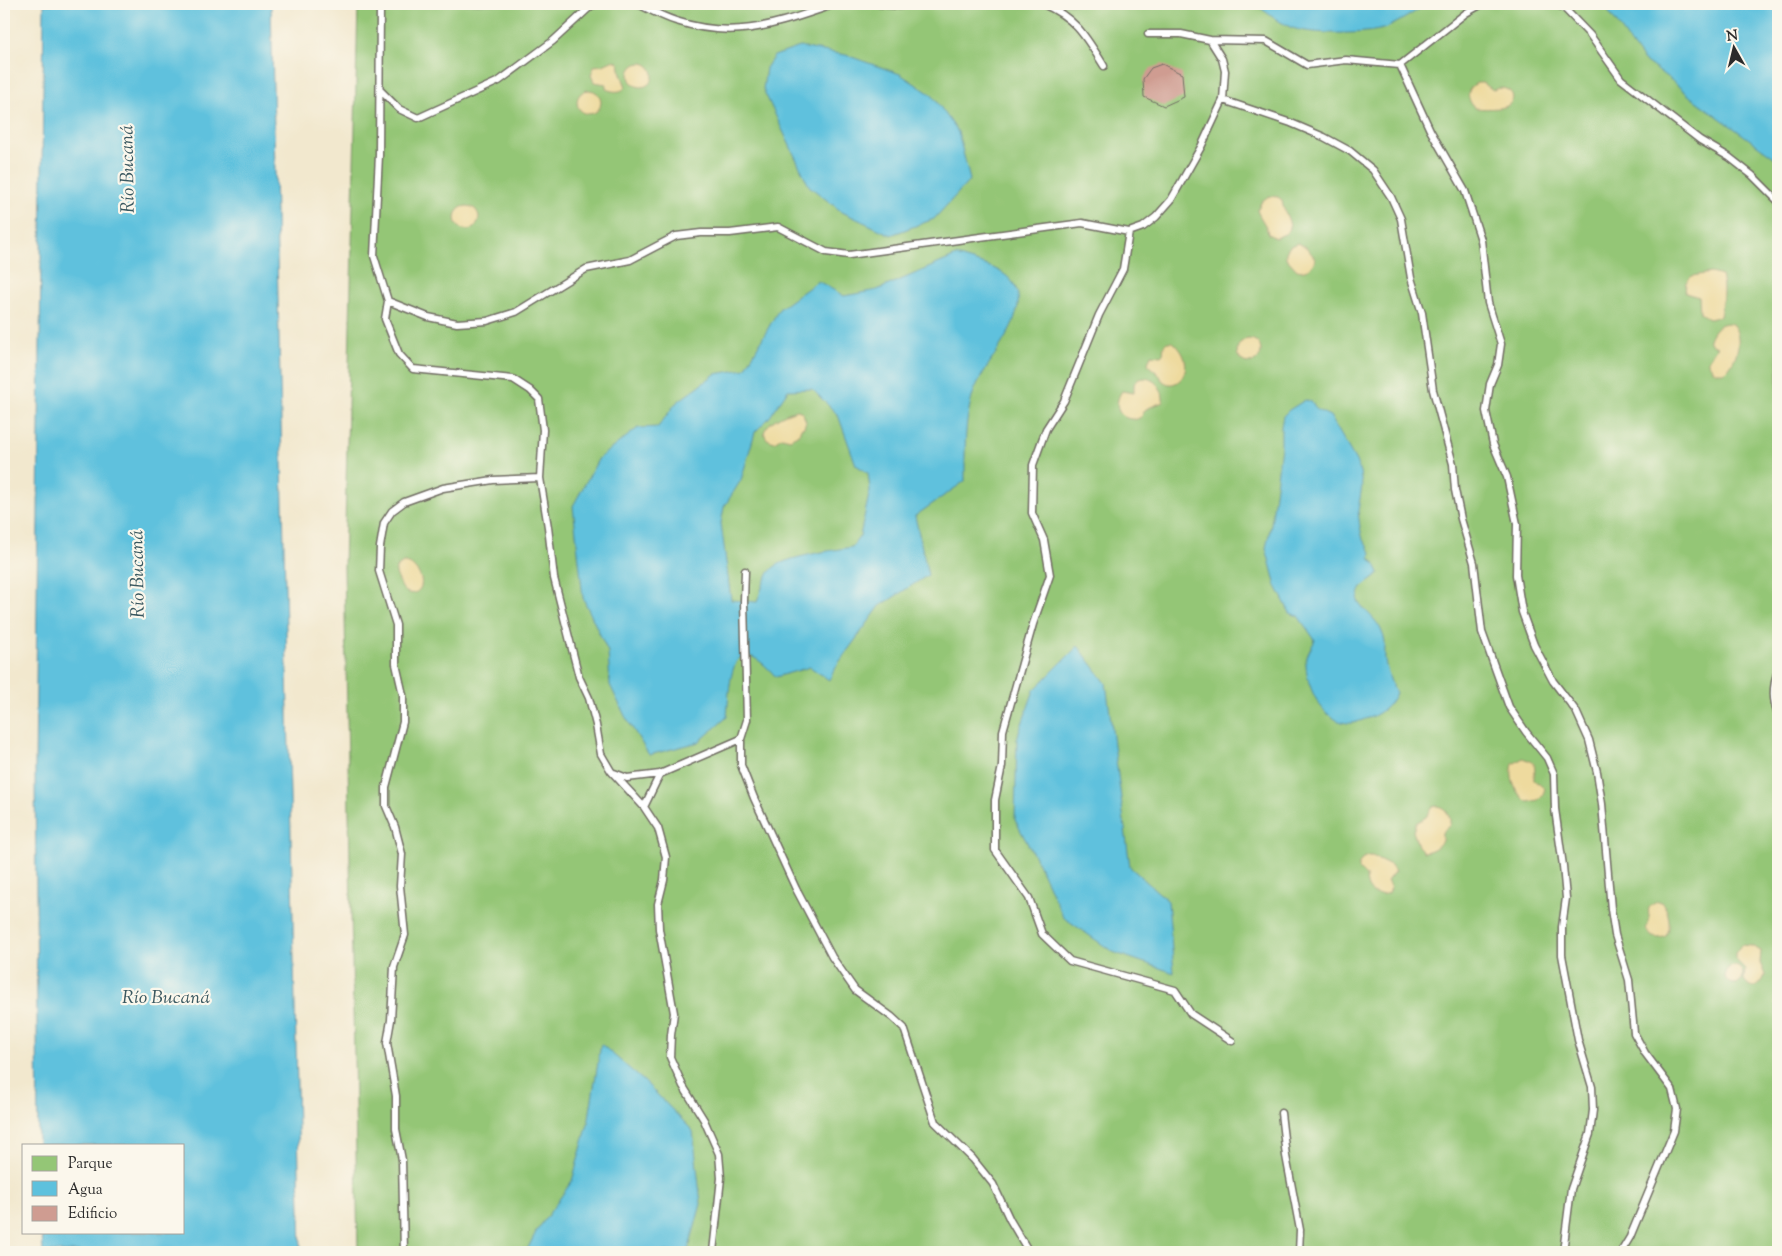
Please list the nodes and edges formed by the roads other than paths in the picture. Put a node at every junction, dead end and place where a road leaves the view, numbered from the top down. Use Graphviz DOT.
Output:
graph roads {
  1 [pos="380,4"];
  2 [pos="596,4"];
  3 [pos="638,4"];
  4 [pos="836,4"];
  5 [pos="879,4"];
  6 [pos="915,4"];
  7 [pos="1043,4"];
  8 [pos="1482,4"];
  9 [pos="1556,4"];
  10 [pos="1148,34"];
  11 [pos="1210,40"];
  12 [pos="1400,65"];
  13 [pos="1104,66"];
  14 [pos="380,90"];
  15 [pos="1223,100"];
  16 [pos="1778,201"];
  17 [pos="1130,232"];
  18 [pos="388,301"];
  19 [pos="540,478"];
  20 [pos="746,571"];
  21 [pos="1778,671"];
  22 [pos="1778,714"];
  23 [pos="741,739"];
  24 [pos="611,771"];
  25 [pos="660,774"];
  26 [pos="644,807"];
  27 [pos="1232,1041"];
  28 [pos="1281,1113"];
  29 [pos="404,1252"];
  30 [pos="713,1252"];
  31 [pos="1029,1252"];
  32 [pos="1300,1252"];
  33 [pos="1563,1252"];
  34 [pos="1621,1252"];
  1 -- 14 [label="lane"];
  2 -- 14 [label="lane"];
  3 -- 4 [label="lane"];
  5 -- 6 [label="lane"];
  7 -- 13 [label="lane"];
  8 -- 12 [label="lane"];
  9 -- 16 [label="lane"];
  10 -- 11 [label="lane"];
  11 -- 12 [label="lane"];
  11 -- 15 [label="lane"];
  12 -- 34 [label="lane"];
  14 -- 18 [label="lane"];
  15 -- 17 [label="lane"];
  15 -- 33 [label="lane"];
  17 -- 18 [label="lane"];
  17 -- 27 [label="lane"];
  18 -- 19 [label="lane"];
  19 -- 24 [label="lane"];
  19 -- 29 [label="lane"];
  20 -- 23 [label="lane"];
  21 -- 22 [label="lane"];
  23 -- 25 [label="lane"];
  23 -- 31 [label="lane"];
  24 -- 25 [label="lane"];
  24 -- 26 [label="lane"];
  25 -- 26 [label="lane"];
  26 -- 30 [label="lane"];
  28 -- 32 [label="lane"];
}
